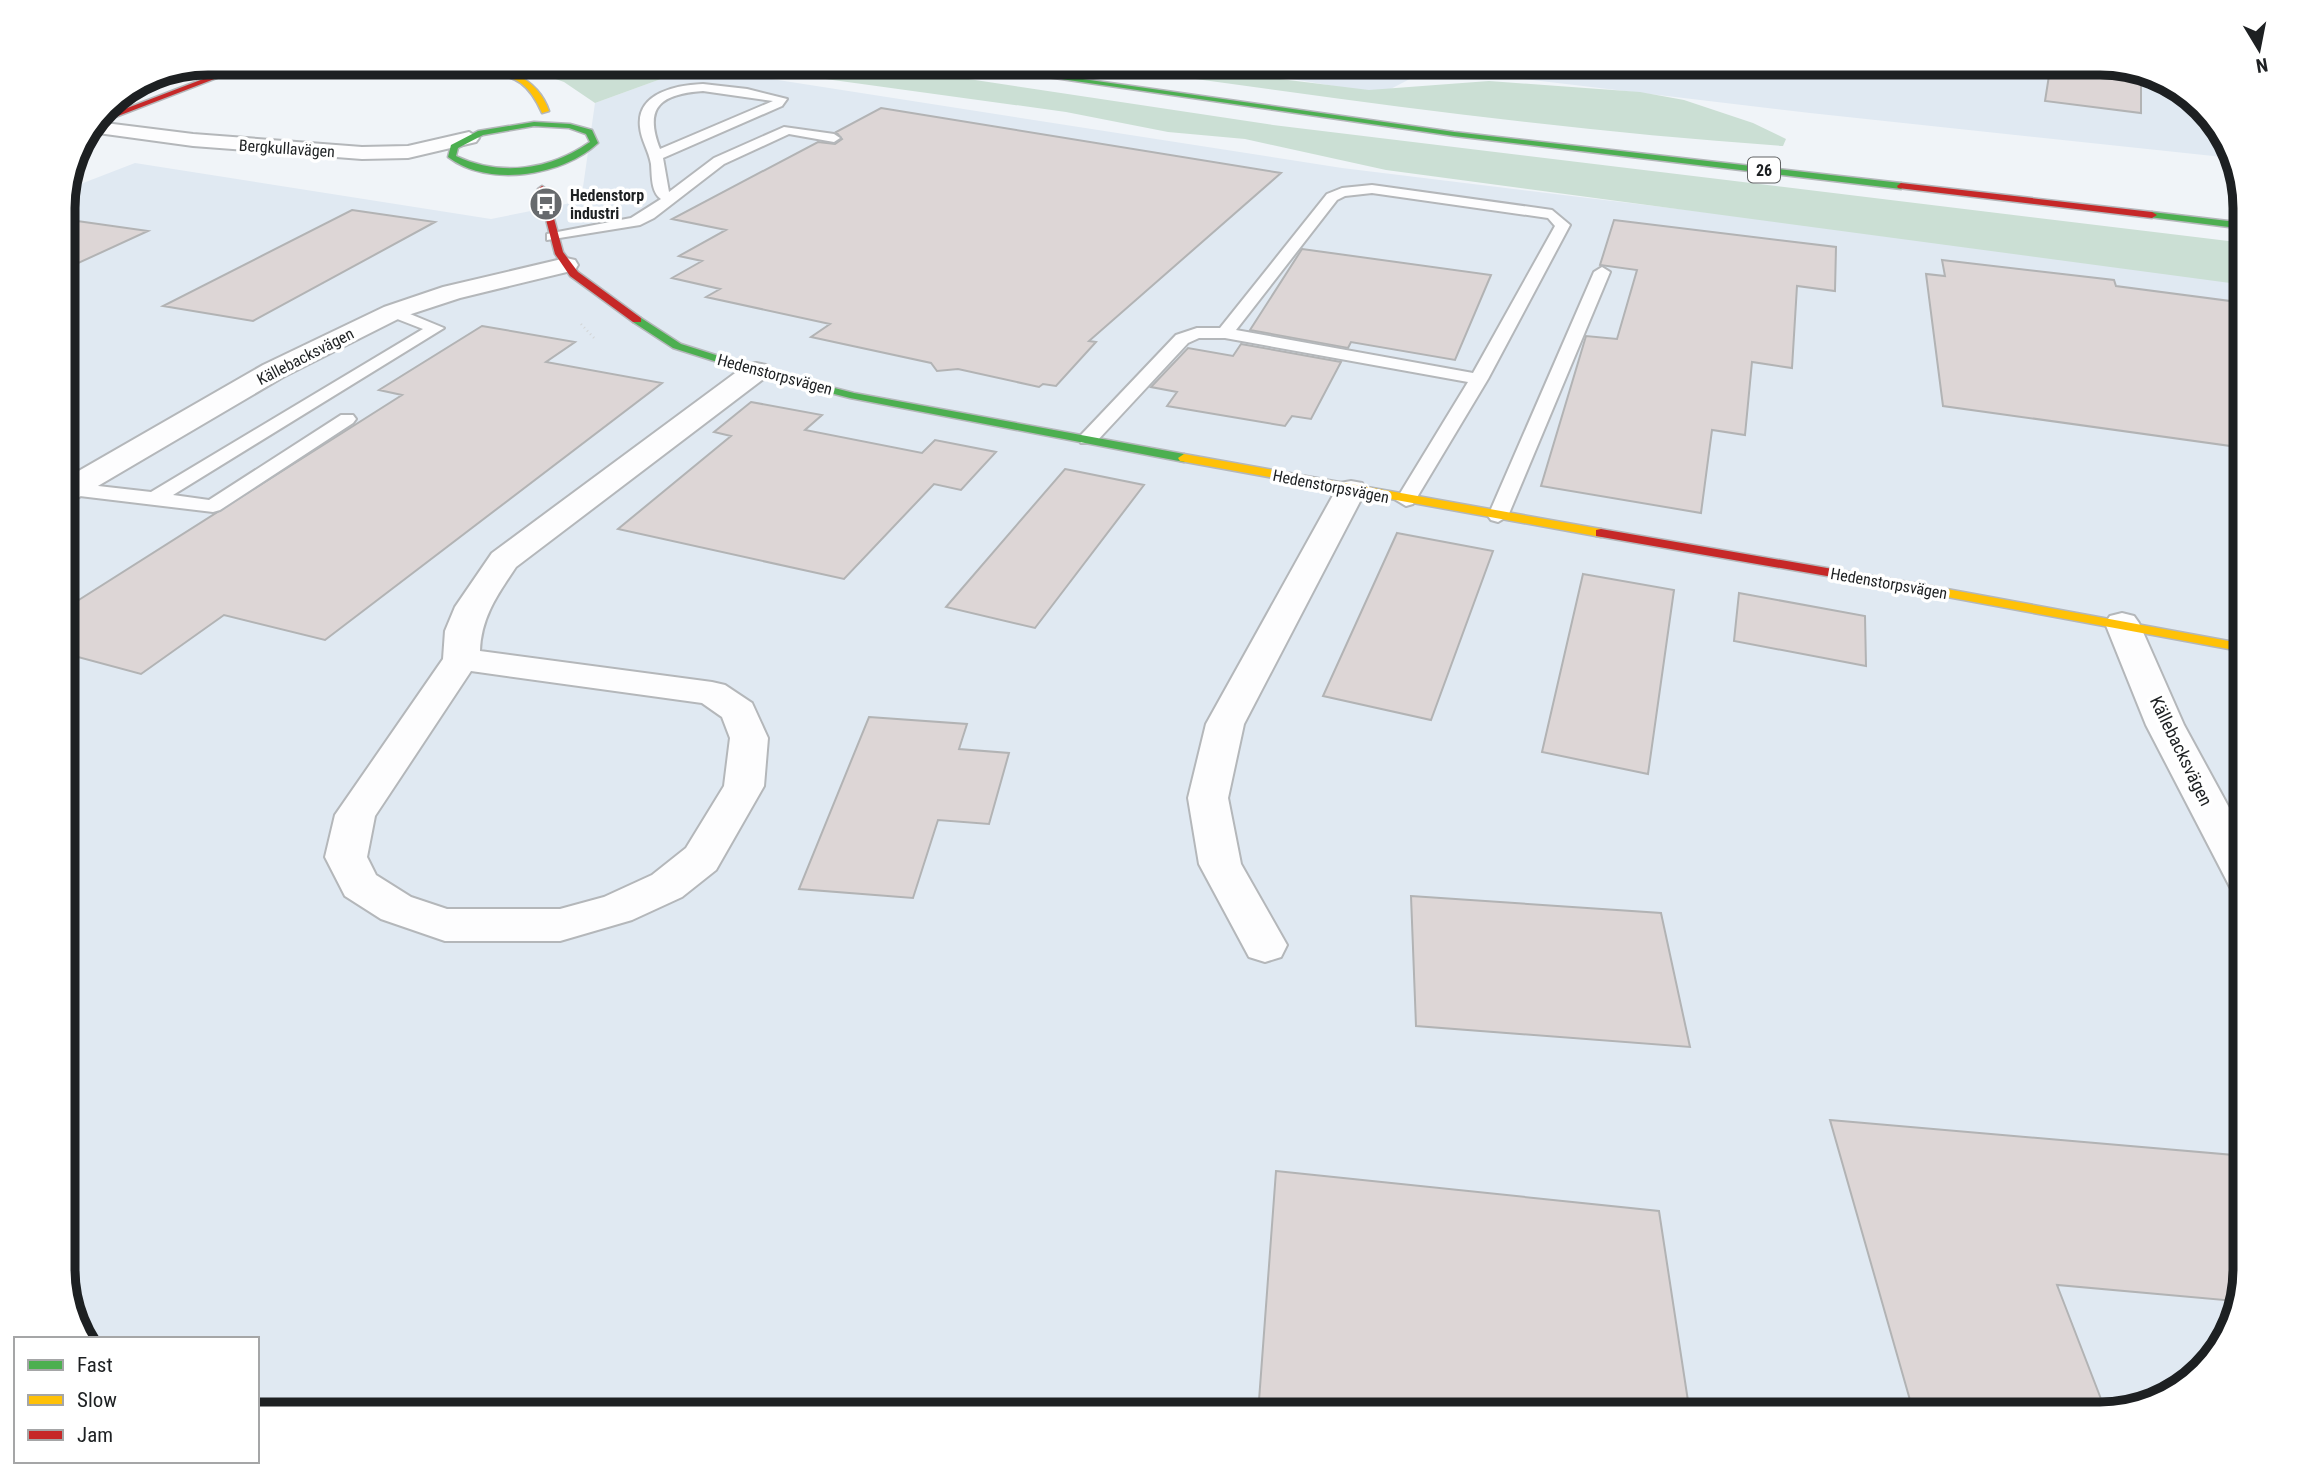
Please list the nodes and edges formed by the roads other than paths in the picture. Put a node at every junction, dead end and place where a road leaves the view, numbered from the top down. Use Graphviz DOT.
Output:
graph roads {
  1 [pos="219,76"];
  2 [pos="509,76"];
  3 [pos="1043,76"];
  4 [pos="1089,76"];
  5 [pos="184,78"];
  6 [pos="178,79"];
  7 [pos="175,83"];
  8 [pos="545,111"];
  9 [pos="112,116"];
  10 [pos="110,119"];
  11 [pos="106,124"];
  12 [pos="505,127"];
  13 [pos="577,127"];
  14 [pos="469,138"];
  15 [pos="834,138"];
  16 [pos="408,152"];
  17 [pos="656,156"];
  18 [pos="452,157"];
  19 [pos="570,159"];
  20 [pos="497,170"];
  21 [pos="542,189"];
  22 [pos="670,197"];
  23 [pos="2233,218"];
  24 [pos="2233,225"];
  25 [pos="552,237"];
  26 [pos="566,265"];
  27 [pos="1602,272"];
  28 [pos="393,313"];
  29 [pos="1225,333"];
  30 [pos="756,372"];
  31 [pos="1479,379"];
  32 [pos="347,419"];
  33 [pos="1088,439"];
  34 [pos="76,484"];
  35 [pos="76,491"];
  36 [pos="1350,491"];
  37 [pos="154,498"];
  38 [pos="1406,500"];
  39 [pos="1498,516"];
  40 [pos="2122,623"];
  41 [pos="2233,646"];
  42 [pos="461,659"];
  43 [pos="2233,853"];
  44 [pos="1265,945"];
  1 -- 10 [label="main road"];
  2 -- 8 [label="main road"];
  3 -- 24 [label="main road, 26"];
  4 -- 23 [label="main road, 26"];
  5 -- 7 [label="main road"];
  6 -- 7 [label="main road"];
  7 -- 9 [label="main road"];
  8 -- 12 [label="main road"];
  8 -- 13 [label="main road"];
  11 -- 16 [label="street, Bergkullavägen"];
  12 -- 13 [label="main road"];
  12 -- 14 [label="main road"];
  13 -- 19 [label="main road"];
  14 -- 16 [label="street, Bergkullavägen"];
  14 -- 18 [label="main road"];
  15 -- 22 [label="lane"];
  16 -- 18 [label="street"];
  17 -- 17 [label="lane"];
  17 -- 22 [label="lane"];
  18 -- 20 [label="main road"];
  19 -- 20 [label="main road"];
  19 -- 21 [label="main road"];
  20 -- 21 [label="main road"];
  21 -- 25 [label="main road, Hedenstorpsvägen"];
  22 -- 25 [label="lane"];
  25 -- 26 [label="main road, Hedenstorpsvägen"];
  26 -- 28 [label="street, Källebacksvägen"];
  26 -- 30 [label="main road, Hedenstorpsvägen"];
  27 -- 39 [label="lane"];
  28 -- 34 [label="street, Källebacksvägen"];
  28 -- 37 [label="lane"];
  29 -- 31 [label="lane"];
  29 -- 31 [label="lane"];
  29 -- 33 [label="lane"];
  30 -- 33 [label="main road, Hedenstorpsvägen"];
  30 -- 42 [label="street"];
  31 -- 38 [label="lane"];
  32 -- 37 [label="lane"];
  33 -- 36 [label="main road, Hedenstorpsvägen"];
  35 -- 37 [label="lane"];
  36 -- 38 [label="main road, Hedenstorpsvägen"];
  36 -- 44 [label="street"];
  38 -- 39 [label="main road, Hedenstorpsvägen"];
  39 -- 40 [label="main road, Hedenstorpsvägen"];
  40 -- 41 [label="main road, Hedenstorpsvägen"];
  40 -- 43 [label="street, Källebacksvägen"];
  42 -- 42 [label="street"];
}
